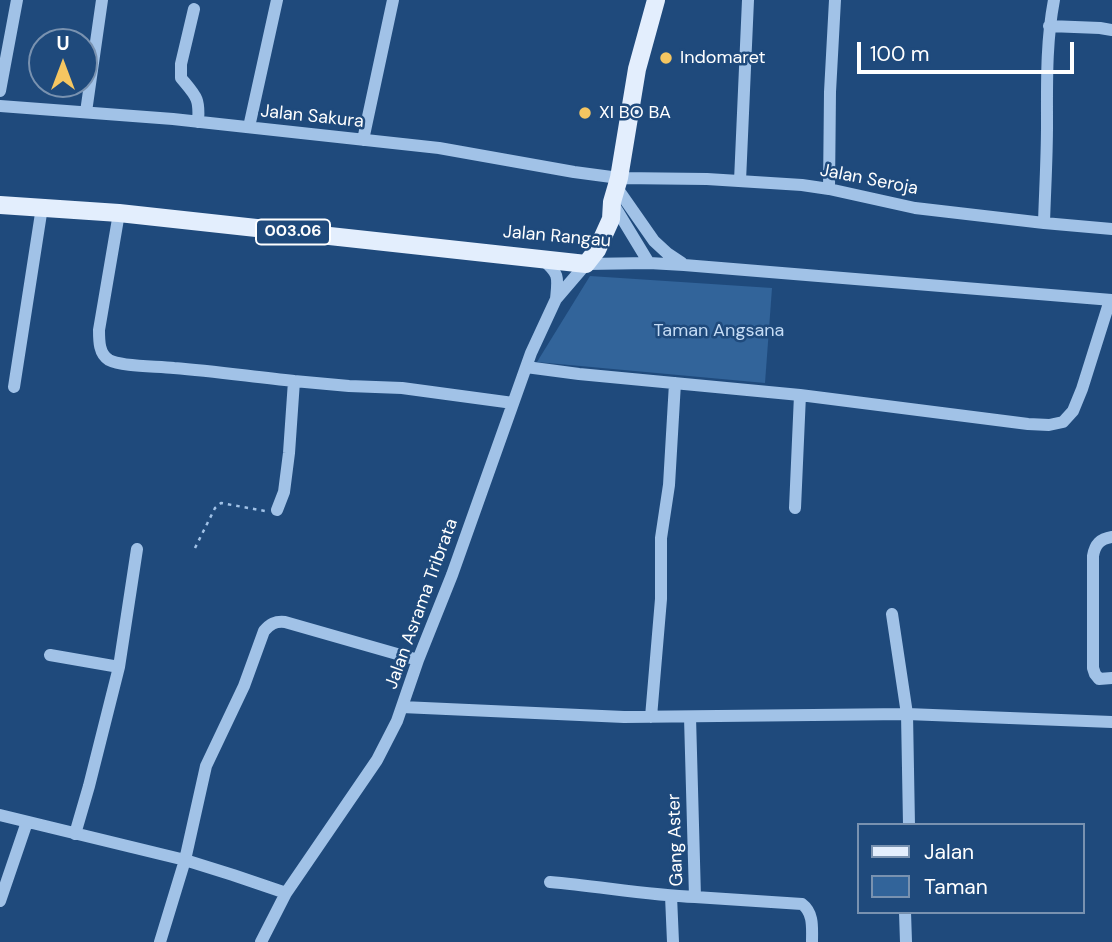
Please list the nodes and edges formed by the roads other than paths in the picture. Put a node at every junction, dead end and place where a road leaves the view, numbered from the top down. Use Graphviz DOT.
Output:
graph roads {
  1 [pos="17,0"];
  2 [pos="102,0"];
  3 [pos="277,0"];
  4 [pos="393,0"];
  5 [pos="748,0"];
  6 [pos="835,0"];
  7 [pos="1054,0"];
  8 [pos="651,2"];
  9 [pos="194,9"];
  10 [pos="1049,26"];
  11 [pos="1112,30"];
  12 [pos="0,91"];
  13 [pos="0,106"];
  14 [pos="86,112"];
  15 [pos="198,122"];
  16 [pos="249,127"];
  17 [pos="363,140"];
  18 [pos="740,181"];
  19 [pos="829,188"];
  20 [pos="616,189"];
  21 [pos="0,205"];
  22 [pos="42,207"];
  23 [pos="119,213"];
  24 [pos="1044,223"];
  25 [pos="1112,229"];
  26 [pos="565,260"];
  27 [pos="649,263"];
  28 [pos="684,265"];
  29 [pos="558,282"];
  30 [pos="556,299"];
  31 [pos="1111,300"];
  32 [pos="526,367"];
  33 [pos="293,381"];
  34 [pos="675,383"];
  35 [pos="15,387"];
  36 [pos="800,395"];
  37 [pos="513,403"];
  38 [pos="795,508"];
  39 [pos="277,510"];
  40 [pos="1112,537"];
  41 [pos="137,549"];
  42 [pos="892,614"];
  43 [pos="50,654"];
  44 [pos="418,660"];
  45 [pos="119,667"];
  46 [pos="1112,678"];
  47 [pos="402,707"];
  48 [pos="907,714"];
  49 [pos="651,717"];
  50 [pos="690,717"];
  51 [pos="1112,722"];
  52 [pos="0,816"];
  53 [pos="27,822"];
  54 [pos="909,823"];
  55 [pos="75,834"];
  56 [pos="185,860"];
  57 [pos="550,882"];
  58 [pos="286,893"];
  59 [pos="671,896"];
  60 [pos="695,897"];
  61 [pos="0,901"];
  62 [pos="905,914"];
  63 [pos="160,942"];
  64 [pos="261,942"];
  65 [pos="673,942"];
  66 [pos="812,942"];
  67 [pos="905,942"];
  1 -- 12 [label="street"];
  2 -- 14 [label="street"];
  3 -- 16 [label="street"];
  4 -- 17 [label="street"];
  5 -- 18 [label="street"];
  6 -- 19 [label="street"];
  7 -- 10 [label="street"];
  8 -- 20 [label="main road"];
  9 -- 15 [label="street"];
  10 -- 11 [label="street"];
  10 -- 24 [label="street"];
  13 -- 14 [label="street, Jalan Sakura"];
  14 -- 15 [label="street, Jalan Sakura"];
  15 -- 16 [label="street, Jalan Sakura"];
  16 -- 17 [label="street, Jalan Sakura"];
  17 -- 20 [label="street, Jalan Sakura"];
  18 -- 19 [label="street, Jalan Seroja"];
  18 -- 20 [label="street, Jalan Seroja"];
  19 -- 24 [label="street, Jalan Seroja"];
  20 -- 26 [label="main road"];
  20 -- 27 [label="street"];
  20 -- 28 [label="street"];
  21 -- 22 [label="main road, Jalan Rangau / 003.06"];
  22 -- 23 [label="main road, Jalan Rangau / 003.06"];
  22 -- 35 [label="street"];
  23 -- 26 [label="main road, Jalan Rangau / 003.06"];
  23 -- 33 [label="street"];
  24 -- 25 [label="street, Jalan Seroja"];
  26 -- 27 [label="street, Jalan Rangau"];
  26 -- 29 [label="street"];
  26 -- 29 [label="street"];
  26 -- 30 [label="street, Jalan Asrama Tribrata"];
  27 -- 28 [label="street, Jalan Rangau"];
  28 -- 31 [label="street, Jalan Rangau"];
  29 -- 30 [label="street"];
  30 -- 32 [label="street, Jalan Asrama Tribrata"];
  31 -- 36 [label="street"];
  32 -- 34 [label="street"];
  32 -- 37 [label="street, Jalan Asrama Tribrata"];
  33 -- 37 [label="street"];
  33 -- 39 [label="street"];
  34 -- 36 [label="street"];
  34 -- 49 [label="street"];
  36 -- 38 [label="street"];
  37 -- 44 [label="street, Jalan Asrama Tribrata"];
  40 -- 46 [label="street"];
  41 -- 45 [label="street"];
  42 -- 48 [label="street"];
  43 -- 45 [label="street"];
  44 -- 47 [label="street, Jalan Asrama Tribrata"];
  44 -- 56 [label="street"];
  45 -- 55 [label="street"];
  47 -- 49 [label="street"];
  47 -- 58 [label="street, Jalan Asrama Tribrata"];
  48 -- 50 [label="street"];
  48 -- 51 [label="street"];
  48 -- 54 [label="street"];
  49 -- 50 [label="street"];
  50 -- 60 [label="street, Gang Aster"];
  52 -- 53 [label="street"];
  53 -- 55 [label="street"];
  53 -- 61 [label="street"];
  55 -- 56 [label="street"];
  56 -- 58 [label="street"];
  56 -- 63 [label="street"];
  57 -- 59 [label="street"];
  58 -- 64 [label="street, Jalan Asrama Tribrata"];
  59 -- 60 [label="street"];
  59 -- 65 [label="street"];
  60 -- 66 [label="street, Gang Aster"];
  62 -- 67 [label="street"];
}
